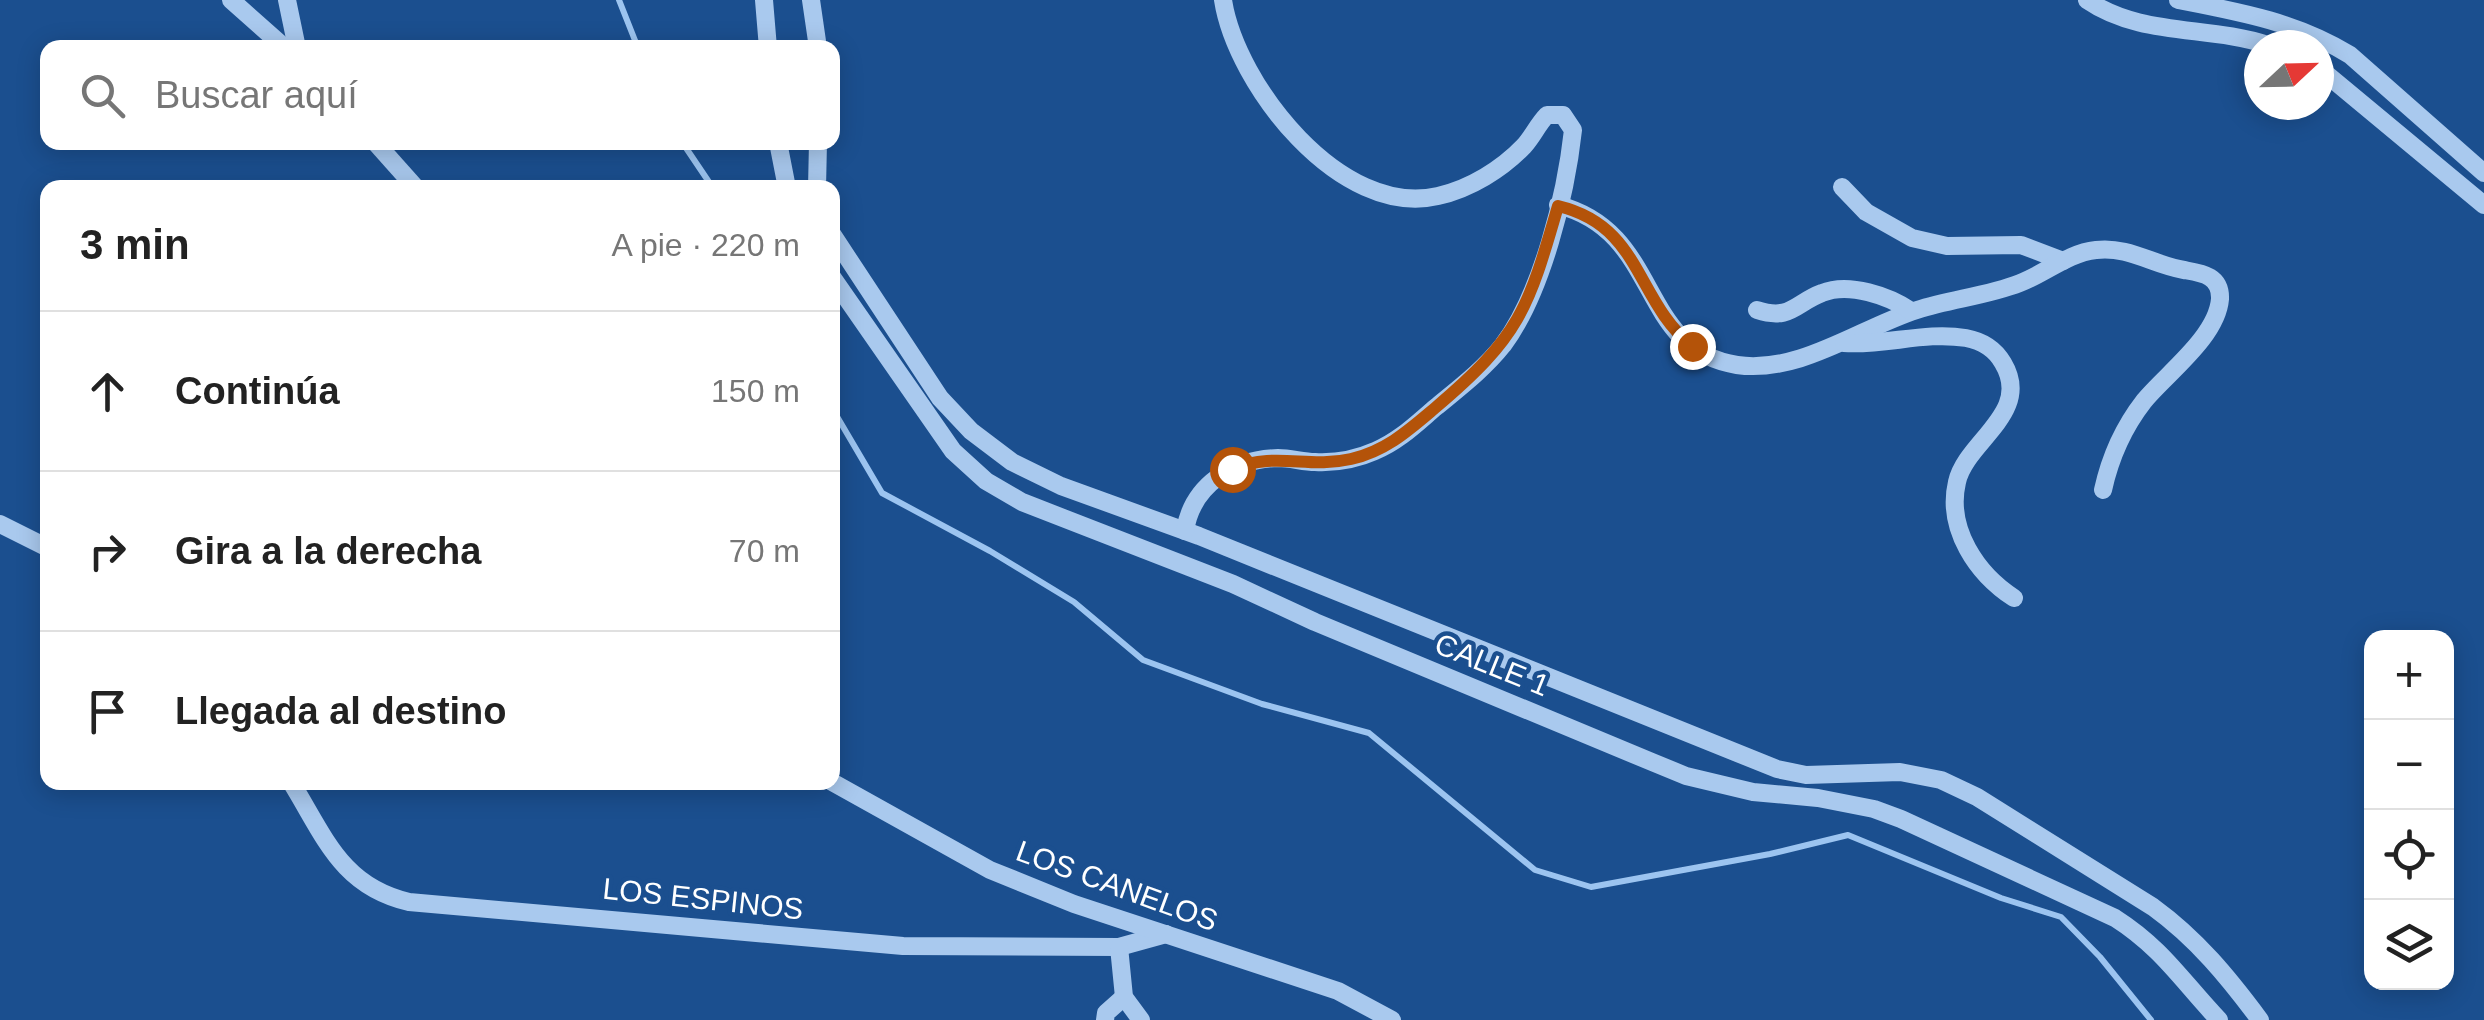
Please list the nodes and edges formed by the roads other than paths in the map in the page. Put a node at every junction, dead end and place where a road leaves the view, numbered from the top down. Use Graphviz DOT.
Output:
graph roads {
  1 [pos="231,0"];
  2 [pos="287,0"];
  3 [pos="764,0"];
  4 [pos="810,0"];
  5 [pos="1222,0"];
  6 [pos="2087,0"];
  7 [pos="2178,0"];
  8 [pos="2244,39"];
  9 [pos="276,40"];
  10 [pos="295,40"];
  11 [pos="767,40"];
  12 [pos="817,40"];
  13 [pos="2334,78"];
  14 [pos="382,150"];
  15 [pos="780,150"];
  16 [pos="818,150"];
  17 [pos="2484,173"];
  18 [pos="409,180"];
  19 [pos="785,180"];
  20 [pos="817,180"];
  21 [pos="1842,187"];
  22 [pos="2484,205"];
  23 [pos="1558,206"];
  24 [pos="840,246"];
  25 [pos="2063,260"];
  26 [pos="840,289"];
  27 [pos="1757,310"];
  28 [pos="1911,312"];
  29 [pos="1839,343"];
  30 [pos="2102,490"];
  31 [pos="0,524"];
  32 [pos="1185,531"];
  33 [pos="40,544"];
  34 [pos="2014,598"];
  35 [pos="840,786"];
  36 [pos="296,790"];
  37 [pos="1166,934"];
  38 [pos="1119,947"];
  39 [pos="1124,997"];
  40 [pos="2198,999"];
  41 [pos="1105,1020"];
  42 [pos="1141,1020"];
  43 [pos="1392,1020"];
  44 [pos="2210,1020"];
  45 [pos="2219,1020"];
  46 [pos="2260,1020"];
  1 -- 9 [label="street"];
  2 -- 10 [label="street"];
  3 -- 11 [label="street"];
  4 -- 12 [label="street"];
  5 -- 23 [label="street"];
  6 -- 8 [label="street"];
  7 -- 17 [label="street"];
  13 -- 22 [label="street"];
  14 -- 18 [label="street"];
  15 -- 19 [label="street"];
  16 -- 20 [label="street"];
  21 -- 25 [label="street"];
  23 -- 29 [label="street"];
  23 -- 32 [label="street"];
  24 -- 32 [label="street"];
  25 -- 28 [label="street"];
  25 -- 30 [label="street"];
  26 -- 40 [label="street, CALLE 1"];
  27 -- 28 [label="street"];
  28 -- 29 [label="street"];
  29 -- 34 [label="street"];
  31 -- 33 [label="street"];
  32 -- 46 [label="street"];
  35 -- 37 [label="street, LOS CANELOS"];
  36 -- 38 [label="street, LOS ESPINOS"];
  37 -- 38 [label="street, LOS ESPINOS"];
  37 -- 43 [label="street, LOS CANELOS"];
  38 -- 39 [label="street"];
  39 -- 41 [label="street"];
  39 -- 42 [label="street"];
  40 -- 44 [label="street, CALLE 1"];
  40 -- 45 [label="street, CALLE 1"];
}
